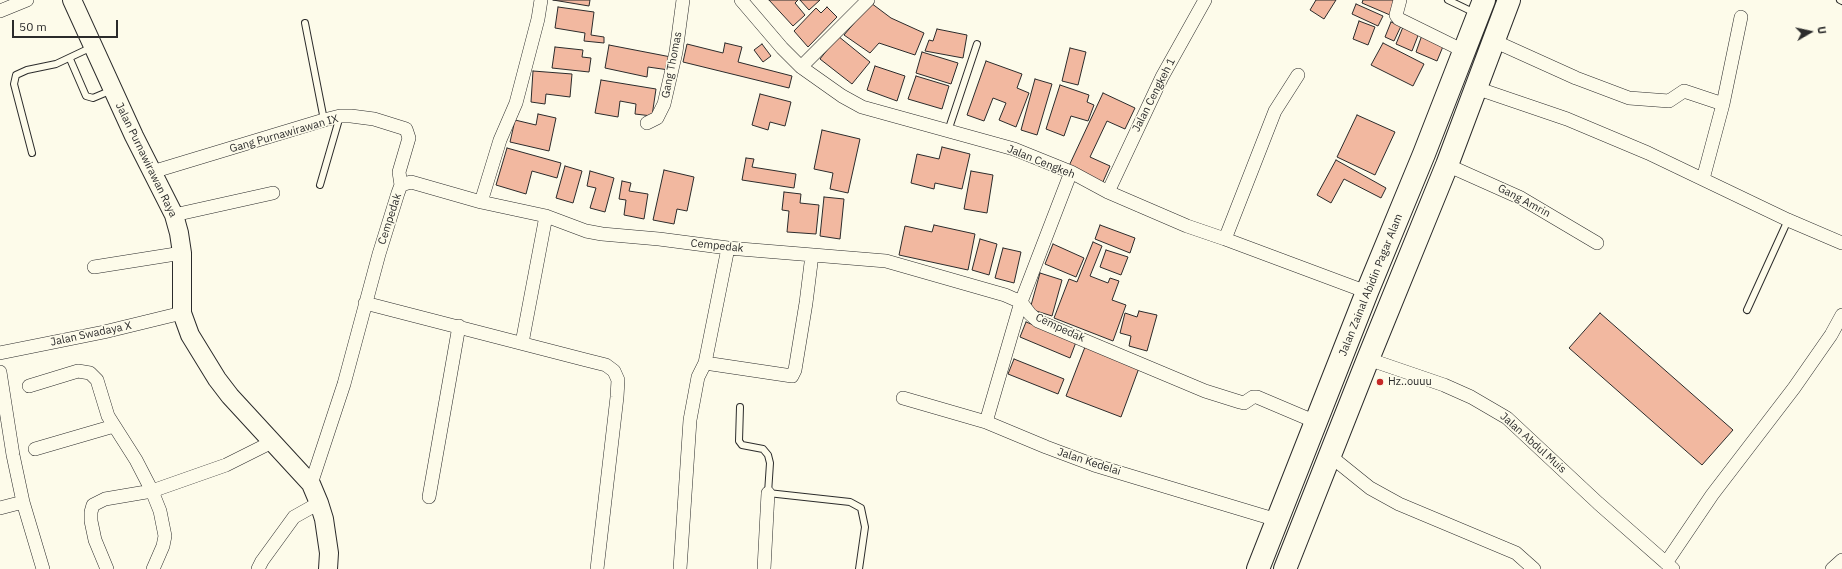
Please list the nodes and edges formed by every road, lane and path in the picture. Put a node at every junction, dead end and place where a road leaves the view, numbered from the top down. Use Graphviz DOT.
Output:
graph roads {
  1 [pos="27,0"];
  2 [pos="72,0"];
  3 [pos="541,0"];
  4 [pos="683,0"];
  5 [pos="741,0"];
  6 [pos="868,0"];
  7 [pos="1205,0"];
  8 [pos="1400,0"];
  9 [pos="1448,0"];
  10 [pos="1509,0"];
  11 [pos="1481,7"];
  12 [pos="0,11"];
  13 [pos="1741,17"];
  14 [pos="305,24"];
  15 [pos="1494,41"];
  16 [pos="977,44"];
  17 [pos="93,47"];
  18 [pos="1464,51"];
  19 [pos="70,59"];
  20 [pos="801,67"];
  21 [pos="1298,75"];
  22 [pos="1476,88"];
  23 [pos="112,90"];
  24 [pos="1723,104"];
  25 [pos="340,116"];
  26 [pos="324,120"];
  27 [pos="648,122"];
  28 [pos="1435,125"];
  29 [pos="948,131"];
  30 [pos="1458,135"];
  31 [pos="32,153"];
  32 [pos="1424,154"];
  33 [pos="1447,164"];
  34 [pos="152,172"];
  35 [pos="1071,172"];
  36 [pos="1703,179"];
  37 [pos="320,185"];
  38 [pos="401,185"];
  39 [pos="1108,192"];
  40 [pos="273,193"];
  41 [pos="481,202"];
  42 [pos="174,215"];
  43 [pos="546,216"];
  44 [pos="1788,220"];
  45 [pos="1225,239"];
  46 [pos="1842,243"];
  47 [pos="1597,244"];
  48 [pos="728,248"];
  49 [pos="182,253"];
  50 [pos="812,255"];
  51 [pos="94,267"];
  52 [pos="1367,292"];
  53 [pos="1021,302"];
  54 [pos="366,303"];
  55 [pos="1747,310"];
  56 [pos="182,313"];
  57 [pos="1842,315"];
  58 [pos="460,326"];
  59 [pos="1837,336"];
  60 [pos="522,343"];
  61 [pos="0,354"];
  62 [pos="1368,359"];
  63 [pos="705,363"];
  64 [pos="0,372"];
  65 [pos="29,386"];
  66 [pos="903,398"];
  67 [pos="740,407"];
  68 [pos="986,422"];
  69 [pos="1316,422"];
  70 [pos="114,426"];
  71 [pos="272,442"];
  72 [pos="35,449"];
  73 [pos="1329,455"];
  74 [pos="310,484"];
  75 [pos="152,491"];
  76 [pos="768,493"];
  77 [pos="429,497"];
  78 [pos="23,502"];
  79 [pos="319,503"];
  80 [pos="0,508"];
  81 [pos="1277,520"];
  82 [pos="1842,560"];
  83 [pos="1669,566"];
  84 [pos="43,569"];
  85 [pos="106,569"];
  86 [pos="153,569"];
  87 [pos="258,569"];
  88 [pos="328,569"];
  89 [pos="596,569"];
  90 [pos="680,569"];
  91 [pos="764,569"];
  92 [pos="859,569"];
  93 [pos="1258,569"];
  94 [pos="1284,569"];
  95 [pos="1534,569"];
  96 [pos="1832,569"];
  1 -- 12 [label="street"];
  2 -- 17 [label="street, Jalan Purnawirawan Raya"];
  3 -- 41 [label="street"];
  4 -- 27 [label="street, Gang Thomas"];
  5 -- 20 [label="street, Jalan Cengkeh"];
  6 -- 20 [label="street"];
  7 -- 39 [label="street, Jalan Cengkeh 1"];
  8 -- 18 [label="street"];
  9 -- 11 [label="lane"];
  10 -- 15 [label="highway"];
  11 -- 18 [label="highway, Jalan Zainal Abidin Pagar Alam"];
  13 -- 24 [label="street"];
  14 -- 26 [label="lane"];
  15 -- 22 [label="highway"];
  15 -- 24 [label="street"];
  16 -- 29 [label="lane"];
  17 -- 19 [label="lane"];
  17 -- 23 [label="street, Jalan Purnawirawan Raya"];
  18 -- 28 [label="highway, Jalan Zainal Abidin Pagar Alam"];
  19 -- 23 [label="lane"];
  19 -- 31 [label="lane"];
  20 -- 29 [label="street, Jalan Cengkeh"];
  21 -- 45 [label="street"];
  22 -- 30 [label="highway"];
  22 -- 36 [label="street"];
  23 -- 34 [label="street, Jalan Purnawirawan Raya"];
  24 -- 36 [label="street"];
  25 -- 26 [label="street, Gang Purnawirawan IX"];
  25 -- 37 [label="lane"];
  25 -- 38 [label="street, Gang Purnawirawan IX"];
  26 -- 34 [label="street, Gang Purnawirawan IX"];
  28 -- 30 [label="highway"];
  28 -- 32 [label="highway, Jalan Zainal Abidin Pagar Alam"];
  29 -- 35 [label="street, Jalan Cengkeh"];
  30 -- 33 [label="highway"];
  32 -- 33 [label="highway"];
  32 -- 52 [label="highway, Jalan Zainal Abidin Pagar Alam"];
  33 -- 47 [label="street, Gang Amrin"];
  33 -- 62 [label="highway"];
  34 -- 42 [label="street, Jalan Purnawirawan Raya"];
  35 -- 39 [label="street, Jalan Cengkeh"];
  35 -- 53 [label="street"];
  36 -- 44 [label="street"];
  38 -- 41 [label="street, Cempedak"];
  38 -- 54 [label="street, Cempedak"];
  39 -- 45 [label="street, Jalan Cengkeh"];
  40 -- 42 [label="street"];
  41 -- 43 [label="street, Cempedak"];
  42 -- 49 [label="street, Jalan Purnawirawan Raya"];
  43 -- 48 [label="street, Cempedak"];
  43 -- 60 [label="street"];
  44 -- 46 [label="street"];
  44 -- 55 [label="lane"];
  45 -- 52 [label="street, Jalan Cengkeh"];
  48 -- 50 [label="street, Cempedak"];
  48 -- 63 [label="street"];
  49 -- 51 [label="street"];
  49 -- 56 [label="street, Jalan Purnawirawan Raya"];
  50 -- 53 [label="street, Cempedak"];
  50 -- 63 [label="street"];
  52 -- 69 [label="highway, Jalan Zainal Abidin Pagar Alam"];
  53 -- 68 [label="street"];
  53 -- 69 [label="street, Cempedak"];
  54 -- 58 [label="street"];
  54 -- 74 [label="street, Cempedak"];
  56 -- 61 [label="street, Jalan Swadaya X"];
  56 -- 71 [label="street, Jalan Purnawirawan Raya"];
  57 -- 59 [label="street"];
  58 -- 60 [label="street"];
  58 -- 77 [label="street"];
  59 -- 83 [label="street"];
  60 -- 89 [label="street"];
  62 -- 73 [label="highway"];
  62 -- 83 [label="street, Jalan Abdul Muis"];
  63 -- 90 [label="street"];
  64 -- 78 [label="street"];
  65 -- 70 [label="street"];
  66 -- 68 [label="street, Jalan Kedelai"];
  67 -- 76 [label="lane"];
  68 -- 81 [label="street, Jalan Kedelai"];
  69 -- 81 [label="highway, Jalan Zainal Abidin Pagar Alam"];
  70 -- 72 [label="street"];
  70 -- 75 [label="street"];
  71 -- 74 [label="street, Jalan Purnawirawan Raya"];
  71 -- 75 [label="street"];
  73 -- 94 [label="highway"];
  73 -- 95 [label="street"];
  74 -- 79 [label="street, Jalan Purnawirawan Raya"];
  75 -- 85 [label="street"];
  75 -- 86 [label="street"];
  76 -- 91 [label="street"];
  76 -- 92 [label="lane"];
  78 -- 80 [label="street"];
  78 -- 84 [label="street"];
  79 -- 87 [label="street"];
  79 -- 88 [label="street, Jalan Purnawirawan Raya"];
  81 -- 93 [label="highway, Jalan Zainal Abidin Pagar Alam"];
  82 -- 96 [label="street"];
}
